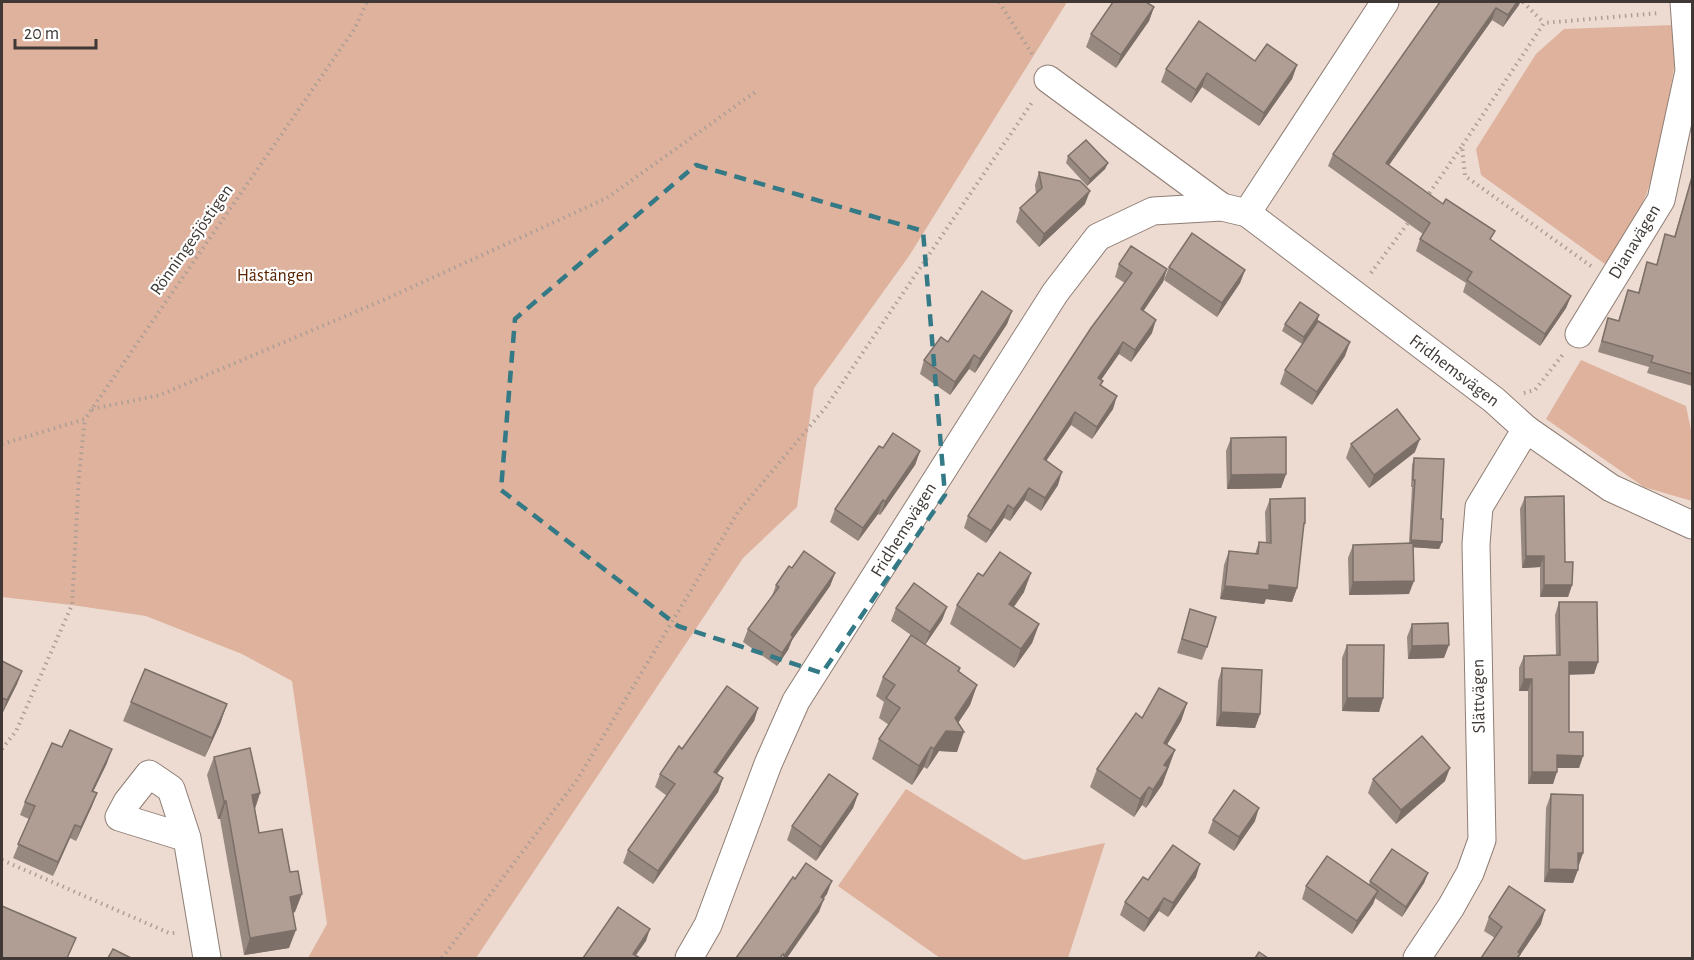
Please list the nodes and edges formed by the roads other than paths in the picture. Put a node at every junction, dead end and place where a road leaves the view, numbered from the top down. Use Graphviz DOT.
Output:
graph roads {
  1 [pos="1385,2"];
  2 [pos="1684,6"];
  3 [pos="1048,80"];
  4 [pos="1234,210"];
  5 [pos="1579,334"];
  6 [pos="1526,429"];
  7 [pos="1692,525"];
  8 [pos="187,838"];
  9 [pos="206,946"];
  10 [pos="689,958"];
  11 [pos="1417,958"];
  1 -- 4 [label="street"];
  2 -- 5 [label="street, Dianavägen"];
  3 -- 4 [label="street, Fridhemsvägen"];
  4 -- 6 [label="street, Fridhemsvägen"];
  4 -- 10 [label="street, Fridhemsvägen"];
  6 -- 7 [label="street, Fridhemsvägen"];
  6 -- 11 [label="street, Slättvägen"];
  8 -- 9 [label="street"];
}
